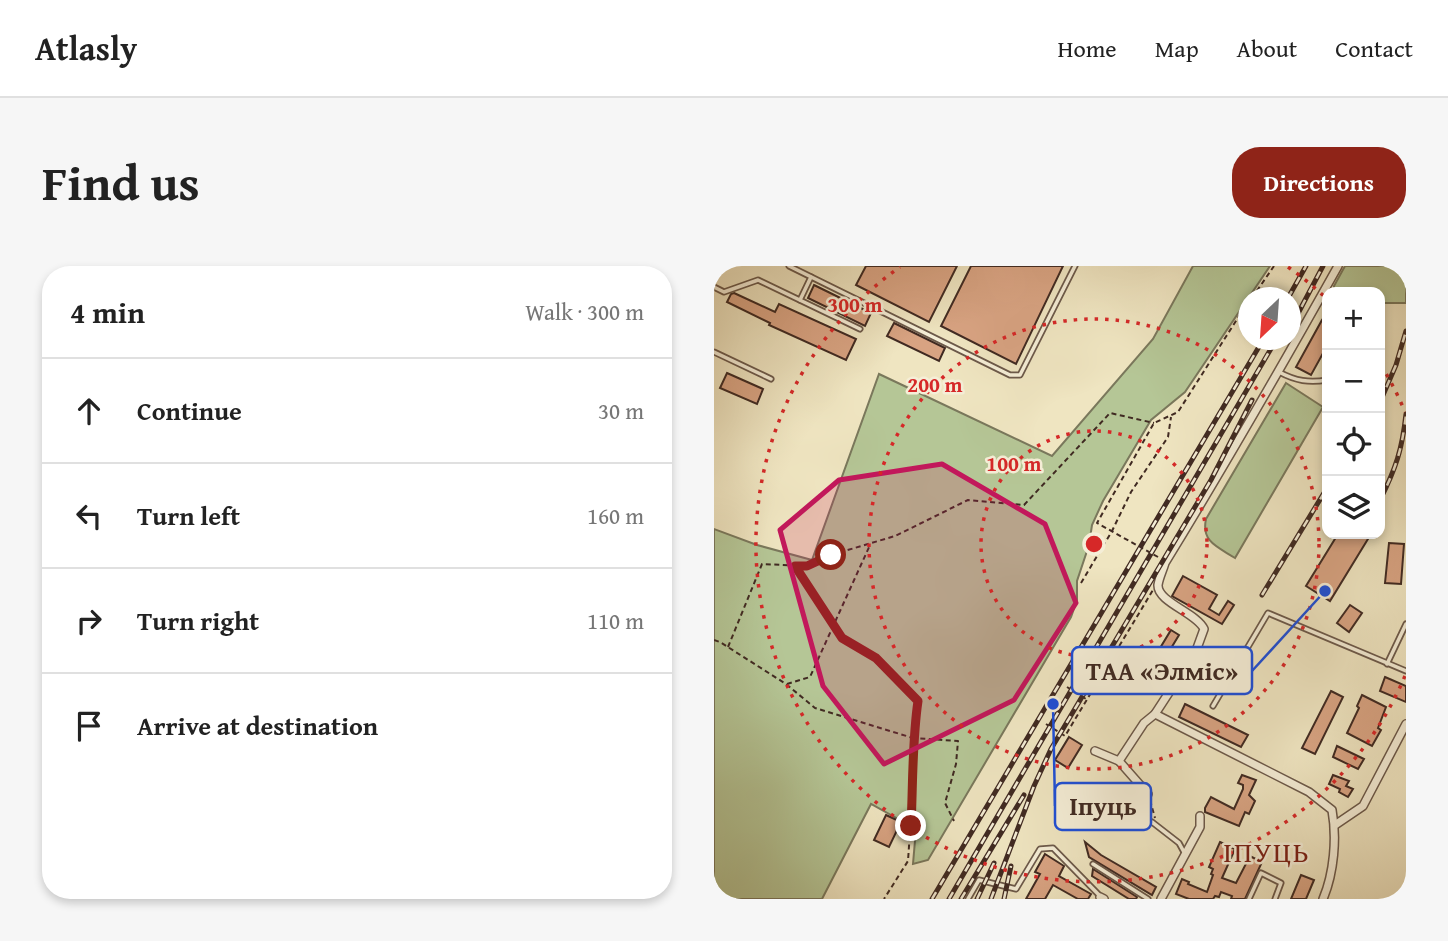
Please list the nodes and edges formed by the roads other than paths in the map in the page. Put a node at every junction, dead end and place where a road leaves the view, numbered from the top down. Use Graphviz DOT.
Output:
graph roads {
  1 [pos="789,266"];
  2 [pos="1075,266"];
  3 [pos="1338,266"];
  4 [pos="811,277"];
  5 [pos="714,287"];
  6 [pos="800,300"];
  7 [pos="859,329"];
  8 [pos="714,352"];
  9 [pos="1277,371"];
  10 [pos="771,379"];
  11 [pos="1322,381"];
  12 [pos="1406,624"];
  13 [pos="1387,664"];
  14 [pos="1406,671"];
  15 [pos="1213,706"];
  16 [pos="1155,714"];
  17 [pos="1406,724"];
  18 [pos="1095,751"];
  19 [pos="1119,761"];
  20 [pos="1148,794"];
  21 [pos="1200,816"];
  22 [pos="1152,822"];
  23 [pos="1335,825"];
  24 [pos="1186,856"];
  25 [pos="1093,864"];
  26 [pos="1101,898"];
  27 [pos="968,899"];
  28 [pos="1148,899"];
  29 [pos="1161,899"];
  30 [pos="1249,899"];
  31 [pos="1275,899"];
  32 [pos="1323,899"];
  1 -- 4 [label="lane"];
  2 -- 4 [label="lane"];
  3 -- 9 [label="street"];
  4 -- 6 [label="lane"];
  5 -- 6 [label="lane"];
  6 -- 7 [label="lane"];
  8 -- 10 [label="lane"];
  9 -- 11 [label="lane"];
  9 -- 16 [label="street"];
  12 -- 13 [label="lane"];
  13 -- 14 [label="lane"];
  13 -- 15 [label="lane"];
  16 -- 19 [label="street"];
  16 -- 23 [label="street"];
  17 -- 23 [label="street"];
  18 -- 19 [label="street"];
  19 -- 20 [label="street"];
  21 -- 24 [label="street"];
  22 -- 24 [label="lane"];
  23 -- 32 [label="street"];
  24 -- 29 [label="street"];
  25 -- 28 [label="lane"];
  26 -- 27 [label="lane"];
  30 -- 31 [label="lane"];
}
